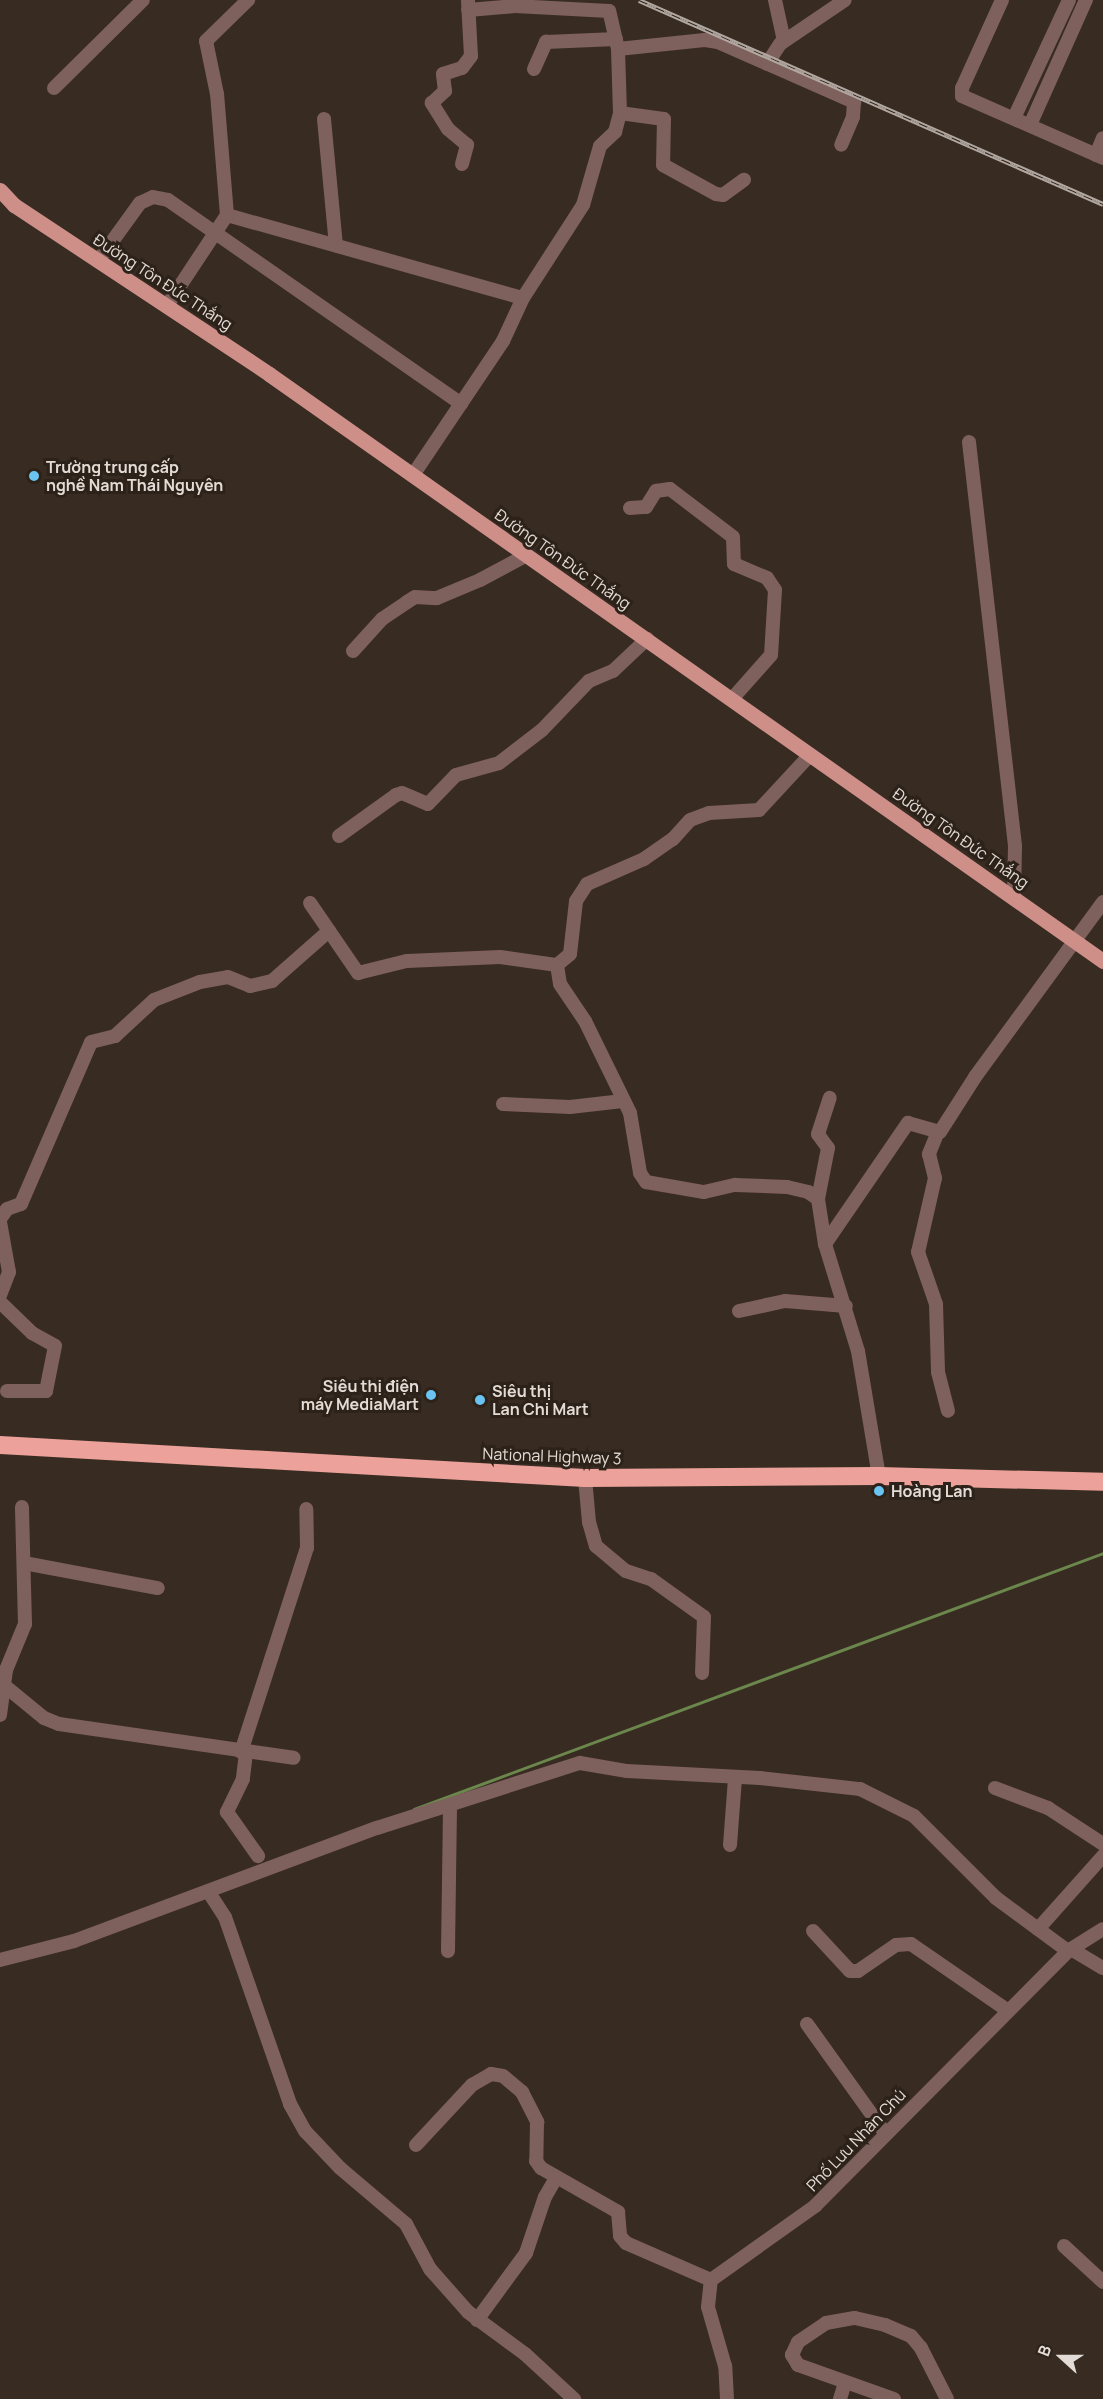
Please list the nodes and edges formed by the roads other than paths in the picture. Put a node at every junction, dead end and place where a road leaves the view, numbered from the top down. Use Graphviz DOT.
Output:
graph roads {
  1 [pos="143,0"];
  2 [pos="248,0"];
  3 [pos="775,0"];
  4 [pos="845,0"];
  5 [pos="1002,0"];
  6 [pos="1069,0"];
  7 [pos="1086,0"];
  8 [pos="468,5"];
  9 [pos="1061,17"];
  10 [pos="1075,24"];
  11 [pos="784,41"];
  12 [pos="617,44"];
  13 [pos="767,64"];
  14 [pos="534,69"];
  15 [pos="54,88"];
  16 [pos="620,113"];
  17 [pos="1014,118"];
  18 [pos="324,119"];
  19 [pos="1030,125"];
  20 [pos="1103,138"];
  21 [pos="841,145"];
  22 [pos="1099,156"];
  23 [pos="462,164"];
  24 [pos="744,180"];
  25 [pos="0,190"];
  26 [pos="227,215"];
  27 [pos="216,232"];
  28 [pos="336,245"];
  29 [pos="98,261"];
  30 [pos="523,298"];
  31 [pos="168,304"];
  32 [pos="461,404"];
  33 [pos="969,442"];
  34 [pos="413,475"];
  35 [pos="630,508"];
  36 [pos="525,556"];
  37 [pos="647,639"];
  38 [pos="353,651"];
  39 [pos="732,699"];
  40 [pos="810,755"];
  41 [pos="339,836"];
  42 [pos="1014,896"];
  43 [pos="1103,902"];
  44 [pos="310,903"];
  45 [pos="329,931"];
  46 [pos="1075,941"];
  47 [pos="1103,961"];
  48 [pos="557,964"];
  49 [pos="831,1098"];
  50 [pos="623,1101"];
  51 [pos="503,1104"];
  52 [pos="937,1134"];
  53 [pos="818,1199"];
  54 [pos="0,1220"];
  55 [pos="825,1244"];
  56 [pos="0,1295"];
  57 [pos="0,1302"];
  58 [pos="846,1306"];
  59 [pos="739,1311"];
  60 [pos="7,1391"];
  61 [pos="948,1411"];
  62 [pos="0,1445"];
  63 [pos="879,1476"];
  64 [pos="585,1478"];
  65 [pos="1103,1482"];
  66 [pos="22,1507"];
  67 [pos="306,1509"];
  68 [pos="24,1563"];
  69 [pos="158,1588"];
  70 [pos="702,1673"];
  71 [pos="2,1682"];
  72 [pos="0,1714"];
  73 [pos="243,1752"];
  74 [pos="294,1758"];
  75 [pos="735,1778"];
  76 [pos="995,1788"];
  77 [pos="450,1805"];
  78 [pos="1103,1844"];
  79 [pos="730,1845"];
  80 [pos="258,1856"];
  81 [pos="1103,1856"];
  82 [pos="208,1891"];
  83 [pos="1038,1929"];
  84 [pos="1103,1929"];
  85 [pos="813,1931"];
  86 [pos="1070,1950"];
  87 [pos="448,1951"];
  88 [pos="0,1960"];
  89 [pos="1103,1968"];
  90 [pos="1007,2010"];
  91 [pos="807,2024"];
  92 [pos="885,2133"];
  93 [pos="416,2145"];
  94 [pos="556,2178"];
  95 [pos="1064,2246"];
  96 [pos="711,2280"];
  97 [pos="1103,2282"];
  98 [pos="477,2320"];
  99 [pos="845,2383"];
  100 [pos="574,2399"];
  101 [pos="727,2399"];
  102 [pos="840,2399"];
  103 [pos="894,2399"];
  104 [pos="947,2399"];
  1 -- 15 [label="street"];
  2 -- 26 [label="street"];
  3 -- 11 [label="street"];
  4 -- 11 [label="street"];
  5 -- 17 [label="street"];
  6 -- 9 [label="street"];
  7 -- 10 [label="street"];
  8 -- 12 [label="street"];
  8 -- 23 [label="street"];
  9 -- 10 [label="street"];
  9 -- 17 [label="street"];
  10 -- 19 [label="street"];
  11 -- 13 [label="street"];
  12 -- 13 [label="street"];
  12 -- 14 [label="street"];
  12 -- 16 [label="street"];
  13 -- 21 [label="street"];
  16 -- 24 [label="street"];
  16 -- 30 [label="street"];
  17 -- 19 [label="street"];
  18 -- 28 [label="street"];
  19 -- 22 [label="street"];
  20 -- 22 [label="street"];
  25 -- 29 [label="main road, Đường Tôn Đức Thắng"];
  26 -- 27 [label="street"];
  26 -- 28 [label="street"];
  27 -- 29 [label="street"];
  27 -- 31 [label="street"];
  27 -- 32 [label="street"];
  28 -- 30 [label="street"];
  29 -- 31 [label="main road, Đường Tôn Đức Thắng"];
  30 -- 32 [label="street"];
  31 -- 34 [label="main road, Đường Tôn Đức Thắng"];
  32 -- 34 [label="street"];
  33 -- 42 [label="street"];
  34 -- 36 [label="main road, Đường Tôn Đức Thắng"];
  35 -- 39 [label="street"];
  36 -- 37 [label="main road, Đường Tôn Đức Thắng"];
  36 -- 38 [label="street"];
  37 -- 39 [label="main road, Đường Tôn Đức Thắng"];
  37 -- 41 [label="street"];
  39 -- 40 [label="main road, Đường Tôn Đức Thắng"];
  40 -- 42 [label="main road, Đường Tôn Đức Thắng"];
  40 -- 48 [label="street"];
  42 -- 46 [label="main road, Đường Tôn Đức Thắng"];
  43 -- 46 [label="street"];
  44 -- 45 [label="street"];
  45 -- 48 [label="street"];
  45 -- 54 [label="street"];
  46 -- 47 [label="main road, Đường Tôn Đức Thắng"];
  46 -- 52 [label="street"];
  48 -- 50 [label="street"];
  49 -- 53 [label="street"];
  50 -- 51 [label="street"];
  50 -- 53 [label="street"];
  52 -- 55 [label="street"];
  52 -- 61 [label="street"];
  53 -- 55 [label="street"];
  54 -- 56 [label="street"];
  55 -- 58 [label="street"];
  57 -- 60 [label="street"];
  58 -- 59 [label="street"];
  58 -- 63 [label="street"];
  62 -- 64 [label="highway, National Highway 3"];
  63 -- 64 [label="highway, National Highway 3"];
  63 -- 65 [label="highway, National Highway 3"];
  64 -- 70 [label="street"];
  66 -- 68 [label="street"];
  67 -- 73 [label="street"];
  68 -- 69 [label="street"];
  68 -- 71 [label="street"];
  71 -- 72 [label="street"];
  71 -- 73 [label="street"];
  73 -- 74 [label="street"];
  73 -- 80 [label="street"];
  75 -- 77 [label="street"];
  75 -- 79 [label="street"];
  75 -- 83 [label="street"];
  76 -- 78 [label="street"];
  77 -- 82 [label="street"];
  77 -- 87 [label="street"];
  81 -- 83 [label="street"];
  82 -- 88 [label="street"];
  82 -- 98 [label="street"];
  83 -- 86 [label="street"];
  84 -- 86 [label="street, Phố Lưu Nhân Chú"];
  85 -- 90 [label="street"];
  86 -- 89 [label="street"];
  86 -- 90 [label="street, Phố Lưu Nhân Chú"];
  90 -- 92 [label="street, Phố Lưu Nhân Chú"];
  91 -- 92 [label="street"];
  92 -- 96 [label="street, Phố Lưu Nhân Chú"];
  93 -- 94 [label="street"];
  94 -- 96 [label="street"];
  94 -- 98 [label="street"];
  95 -- 97 [label="street"];
  96 -- 101 [label="street"];
  98 -- 100 [label="street"];
  99 -- 102 [label="street"];
  99 -- 103 [label="street"];
  99 -- 104 [label="street"];
}
